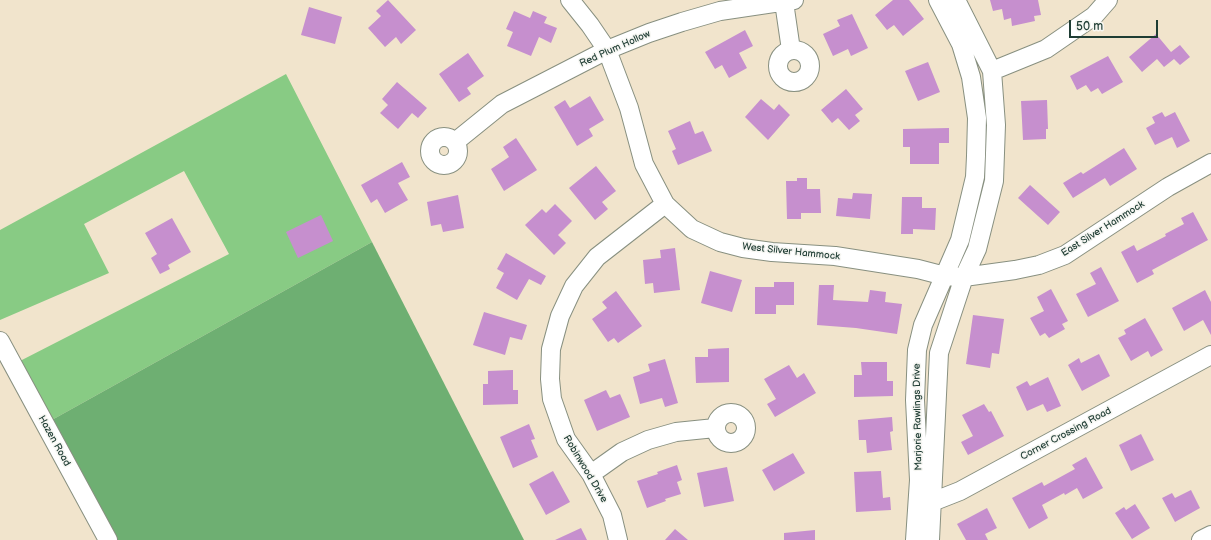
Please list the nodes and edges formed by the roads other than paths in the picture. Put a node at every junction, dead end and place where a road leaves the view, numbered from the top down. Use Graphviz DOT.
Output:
graph roads {
  1 [pos="570,0"];
  2 [pos="938,0"];
  3 [pos="956,0"];
  4 [pos="1108,0"];
  5 [pos="789,1"];
  6 [pos="607,50"];
  7 [pos="791,50"];
  8 [pos="992,71"];
  9 [pos="455,142"];
  10 [pos="1211,164"];
  11 [pos="665,204"];
  12 [pos="945,276"];
  13 [pos="964,278"];
  14 [pos="0,341"];
  15 [pos="1211,356"];
  16 [pos="715,428"];
  17 [pos="591,474"];
  18 [pos="925,502"];
  19 [pos="1211,535"];
  20 [pos="108,540"];
  21 [pos="618,540"];
  22 [pos="914,540"];
  23 [pos="930,540"];
  24 [pos="1201,540"];
  1 -- 6 [label="street, West Silver Hammock"];
  2 -- 12 [label="street, Marjorie Rawlings Drive"];
  3 -- 8 [label="street, Marjorie Rawlings Drive"];
  4 -- 8 [label="street"];
  5 -- 6 [label="street, Red Plum Hollow"];
  5 -- 7 [label="street"];
  6 -- 9 [label="street, Red Plum Hollow"];
  6 -- 11 [label="street, West Silver Hammock"];
  8 -- 13 [label="street, Marjorie Rawlings Drive"];
  10 -- 13 [label="street, East Silver Hammock"];
  11 -- 12 [label="street, West Silver Hammock"];
  11 -- 17 [label="street, Robinwood Drive"];
  12 -- 13 [label="street, West Silver Hammock"];
  12 -- 18 [label="street, Marjorie Rawlings Drive"];
  13 -- 18 [label="street, Marjorie Rawlings Drive"];
  14 -- 20 [label="street, Hazen Road"];
  15 -- 18 [label="street, Corner Crossing Road"];
  16 -- 17 [label="street"];
  17 -- 21 [label="street, Robinwood Drive"];
  18 -- 22 [label="street, Marjorie Rawlings Drive"];
  18 -- 23 [label="street, Marjorie Rawlings Drive"];
  19 -- 24 [label="street"];
}
